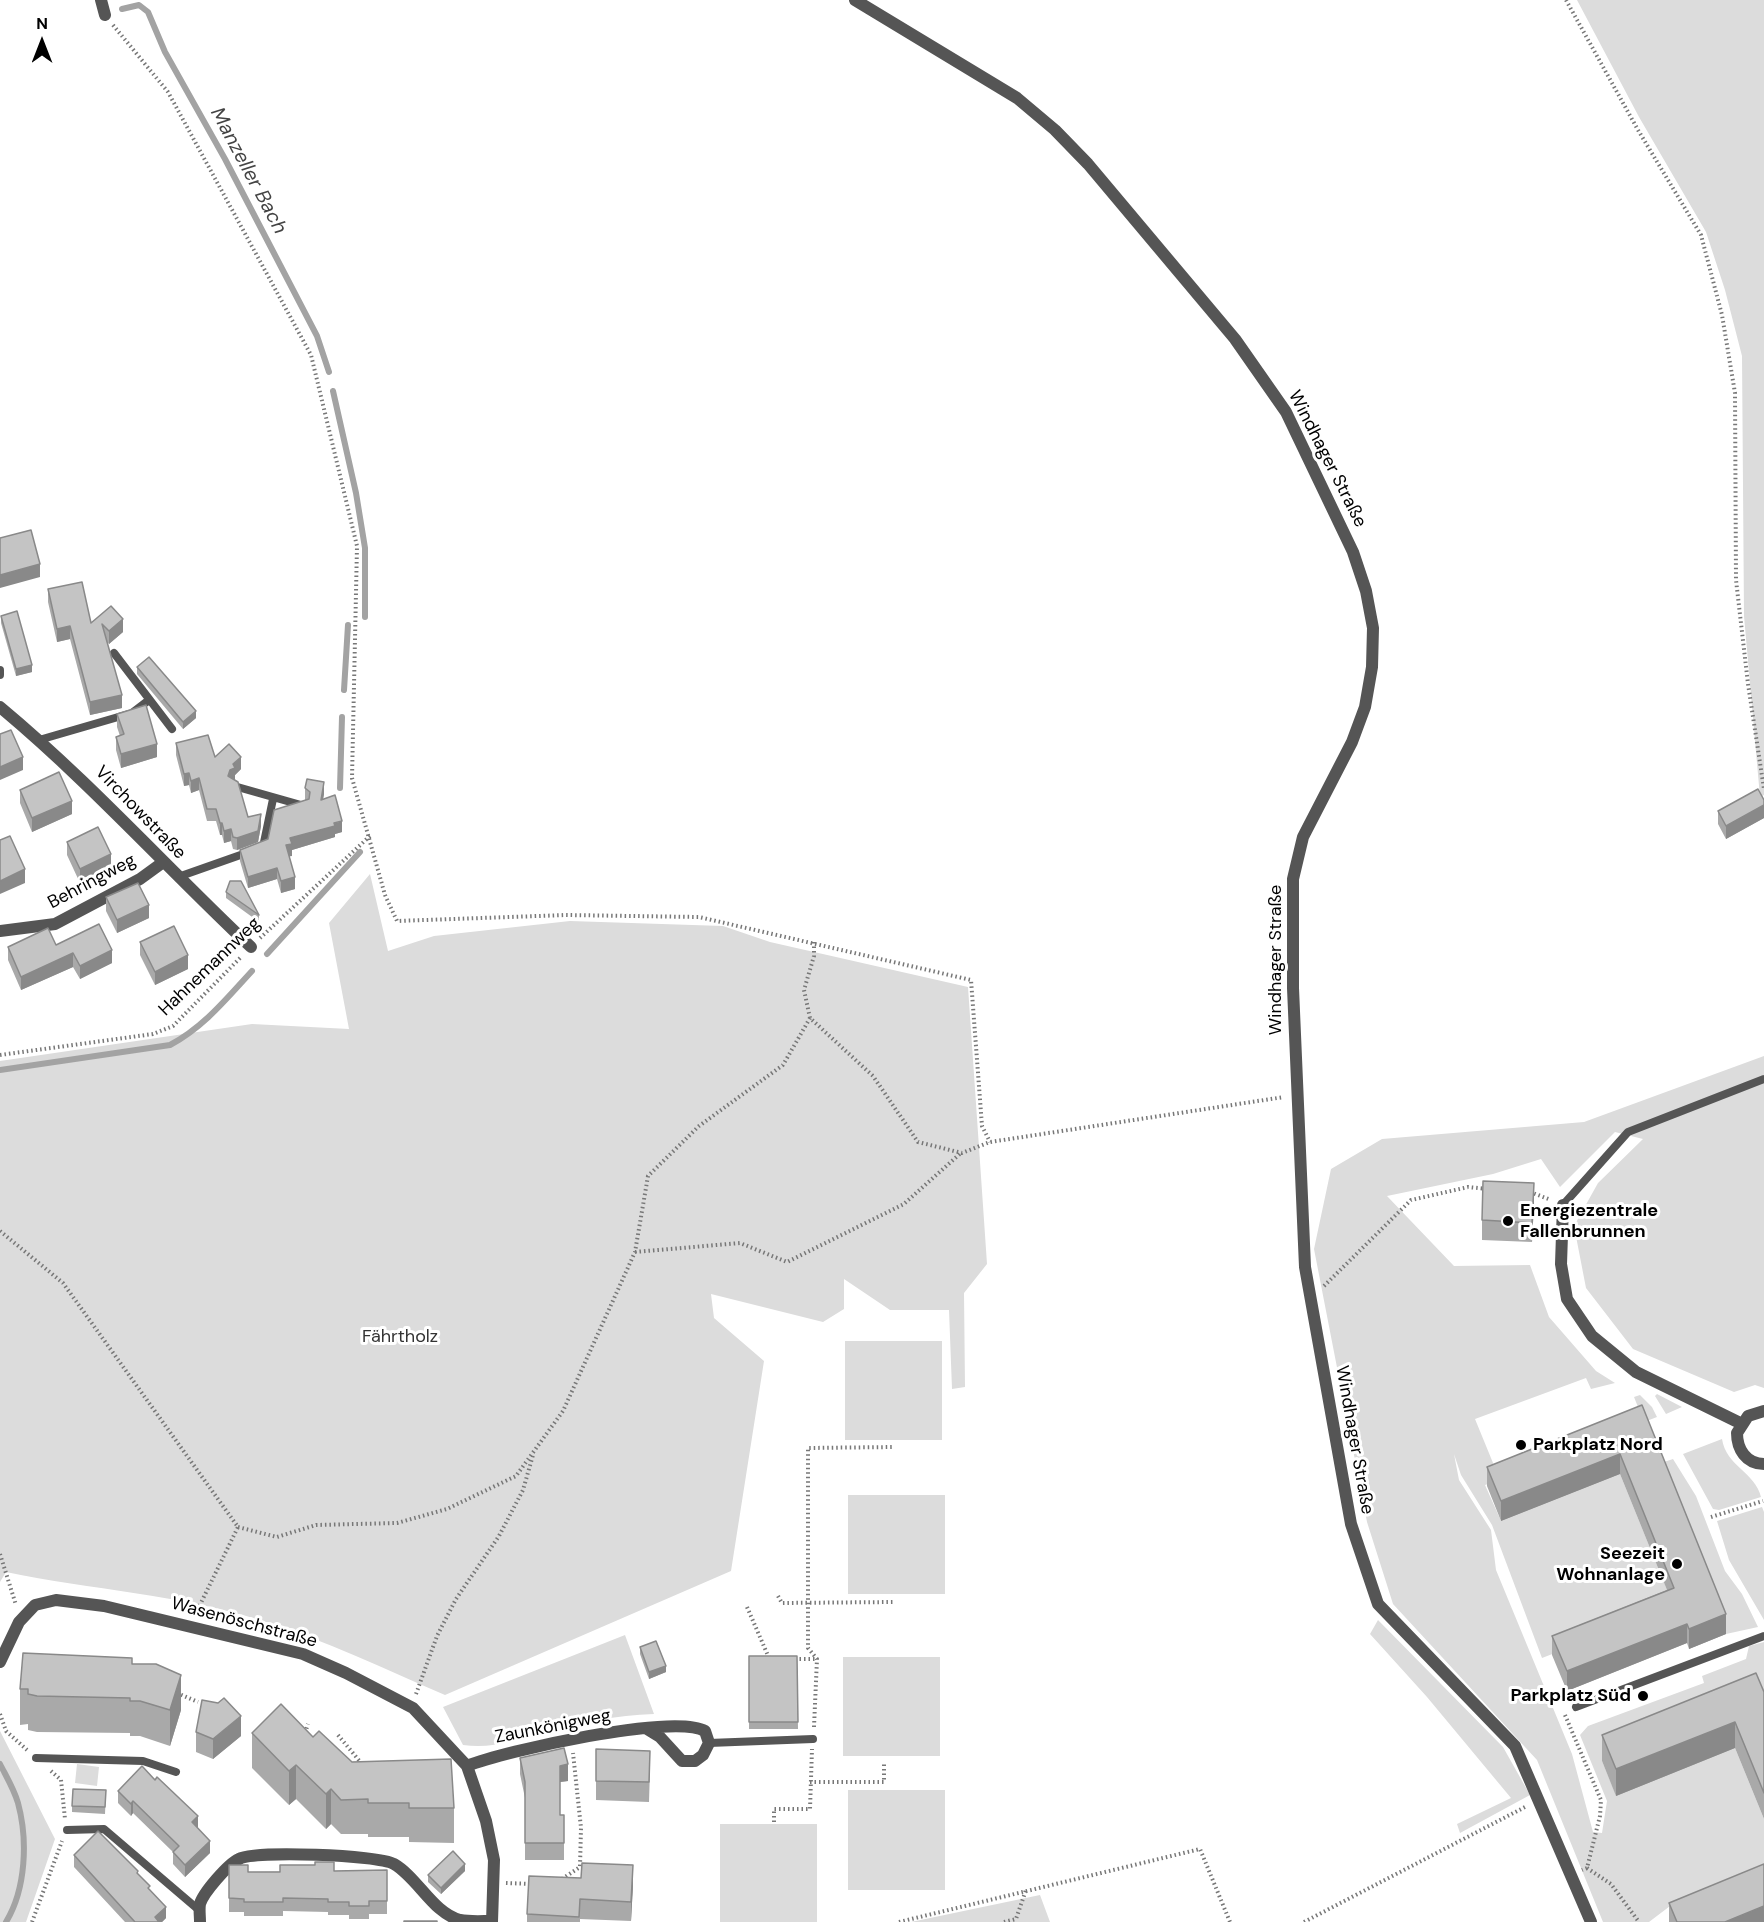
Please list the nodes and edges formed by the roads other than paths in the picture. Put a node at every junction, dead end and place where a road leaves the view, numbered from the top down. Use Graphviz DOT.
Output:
graph roads {
  1 [pos="101,0"];
  2 [pos="855,0"];
  3 [pos="105,15"];
  4 [pos="114,653"];
  5 [pos="0,670"];
  6 [pos="0,675"];
  7 [pos="149,700"];
  8 [pos="0,707"];
  9 [pos="172,729"];
  10 [pos="39,740"];
  11 [pos="234,786"];
  12 [pos="273,799"];
  13 [pos="305,806"];
  14 [pos="162,863"];
  15 [pos="177,878"];
  16 [pos="0,931"];
  17 [pos="251,947"];
  18 [pos="1764,1078"];
  19 [pos="1563,1205"];
  20 [pos="1764,1411"];
  21 [pos="1740,1423"];
  22 [pos="1764,1464"];
  23 [pos="1764,1636"];
  24 [pos="0,1662"];
  25 [pos="1576,1707"];
  26 [pos="648,1729"];
  27 [pos="813,1738"];
  28 [pos="709,1743"];
  29 [pos="36,1758"];
  30 [pos="467,1766"];
  31 [pos="176,1772"];
  32 [pos="67,1830"];
  33 [pos="200,1916"];
  34 [pos="492,1922"];
  35 [pos="1591,1922"];
  1 -- 3 [label="street"];
  2 -- 35 [label="street, Windhager Straße"];
  4 -- 7 [label="lane"];
  5 -- 6 [label="lane"];
  7 -- 9 [label="lane"];
  7 -- 10 [label="lane"];
  8 -- 10 [label="street, Virchowstraße"];
  10 -- 14 [label="street, Virchowstraße"];
  11 -- 12 [label="lane"];
  12 -- 13 [label="lane"];
  12 -- 15 [label="lane"];
  14 -- 15 [label="street, Virchowstraße"];
  14 -- 16 [label="street, Behringweg"];
  15 -- 17 [label="street, Virchowstraße"];
  18 -- 19 [label="lane"];
  19 -- 21 [label="street"];
  20 -- 21 [label="street"];
  21 -- 22 [label="street"];
  23 -- 25 [label="lane"];
  24 -- 30 [label="street, Wasenöschstraße"];
  26 -- 28 [label="street, Zaunkönigweg"];
  26 -- 28 [label="street"];
  26 -- 30 [label="street, Zaunkönigweg"];
  27 -- 28 [label="lane"];
  29 -- 31 [label="lane"];
  30 -- 34 [label="street, Wasenöschstraße"];
  32 -- 33 [label="lane"];
  33 -- 34 [label="street"];
}
